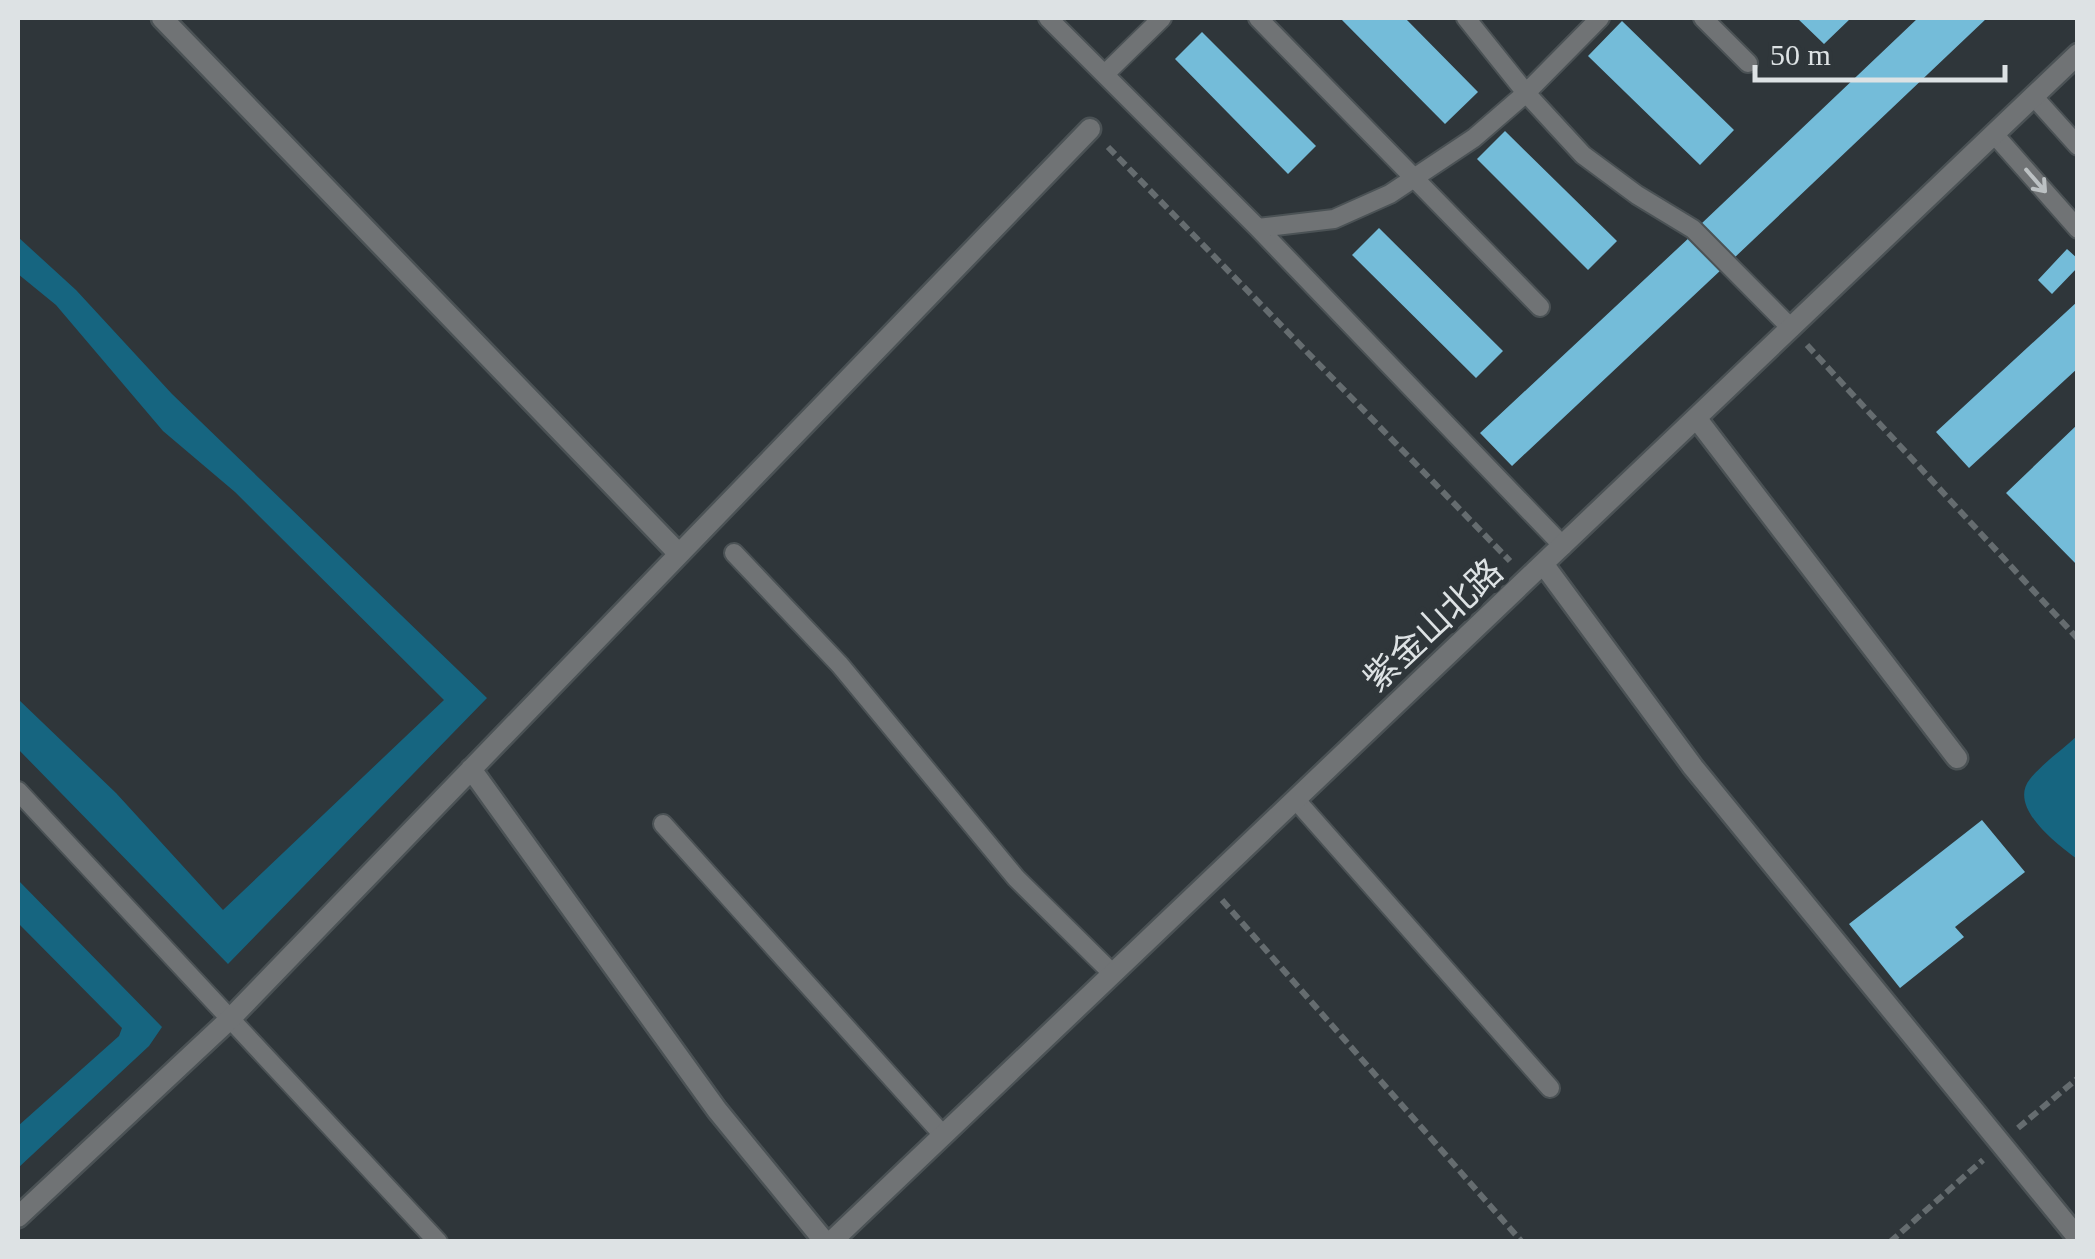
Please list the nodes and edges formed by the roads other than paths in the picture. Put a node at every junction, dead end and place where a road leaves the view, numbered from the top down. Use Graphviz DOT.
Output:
graph roads {
  1 [pos="162,18"];
  2 [pos="1048,18"];
  3 [pos="1162,18"];
  4 [pos="1258,18"];
  5 [pos="1466,18"];
  6 [pos="1600,18"];
  7 [pos="1703,18"];
  8 [pos="2078,54"];
  9 [pos="1748,64"];
  10 [pos="1105,74"];
  11 [pos="1526,94"];
  12 [pos="2033,96"];
  13 [pos="1090,128"];
  14 [pos="1994,134"];
  15 [pos="2078,146"];
  16 [pos="1414,178"];
  17 [pos="1258,228"];
  18 [pos="2078,229"];
  19 [pos="1540,307"];
  20 [pos="1792,328"];
  21 [pos="1697,419"];
  22 [pos="1564,546"];
  23 [pos="679,554"];
  24 [pos="734,554"];
  25 [pos="1536,572"];
  26 [pos="1958,758"];
  27 [pos="471,769"];
  28 [pos="18,791"];
  29 [pos="1296,800"];
  30 [pos="663,824"];
  31 [pos="1114,974"];
  32 [pos="230,1019"];
  33 [pos="1550,1088"];
  34 [pos="943,1135"];
  35 [pos="18,1217"];
  36 [pos="2078,1238"];
  37 [pos="438,1242"];
  38 [pos="828,1242"];
  1 -- 23 [label="street"];
  2 -- 10 [label="lane"];
  3 -- 10 [label="lane"];
  4 -- 16 [label="lane"];
  5 -- 11 [label="lane"];
  6 -- 11 [label="lane"];
  7 -- 9 [label="lane"];
  8 -- 12 [label="street, 紫金山北路"];
  10 -- 17 [label="lane"];
  11 -- 16 [label="lane"];
  11 -- 20 [label="lane"];
  12 -- 14 [label="street, 紫金山北路"];
  12 -- 15 [label="lane"];
  13 -- 23 [label="street"];
  14 -- 18 [label="lane, one-way"];
  14 -- 20 [label="street, 紫金山北路"];
  16 -- 17 [label="lane"];
  16 -- 19 [label="lane"];
  17 -- 22 [label="lane"];
  20 -- 21 [label="street, 紫金山北路"];
  21 -- 22 [label="street, 紫金山北路"];
  21 -- 26 [label="street"];
  22 -- 25 [label="street, 紫金山北路"];
  23 -- 27 [label="street"];
  24 -- 31 [label="lane"];
  25 -- 29 [label="street, 紫金山北路"];
  25 -- 36 [label="street"];
  27 -- 32 [label="street"];
  27 -- 38 [label="street"];
  28 -- 32 [label="lane"];
  29 -- 31 [label="street, 紫金山北路"];
  29 -- 33 [label="lane"];
  30 -- 34 [label="lane"];
  31 -- 34 [label="street, 紫金山北路"];
  32 -- 35 [label="street"];
  32 -- 37 [label="lane"];
  34 -- 38 [label="street, 紫金山北路"];
}
